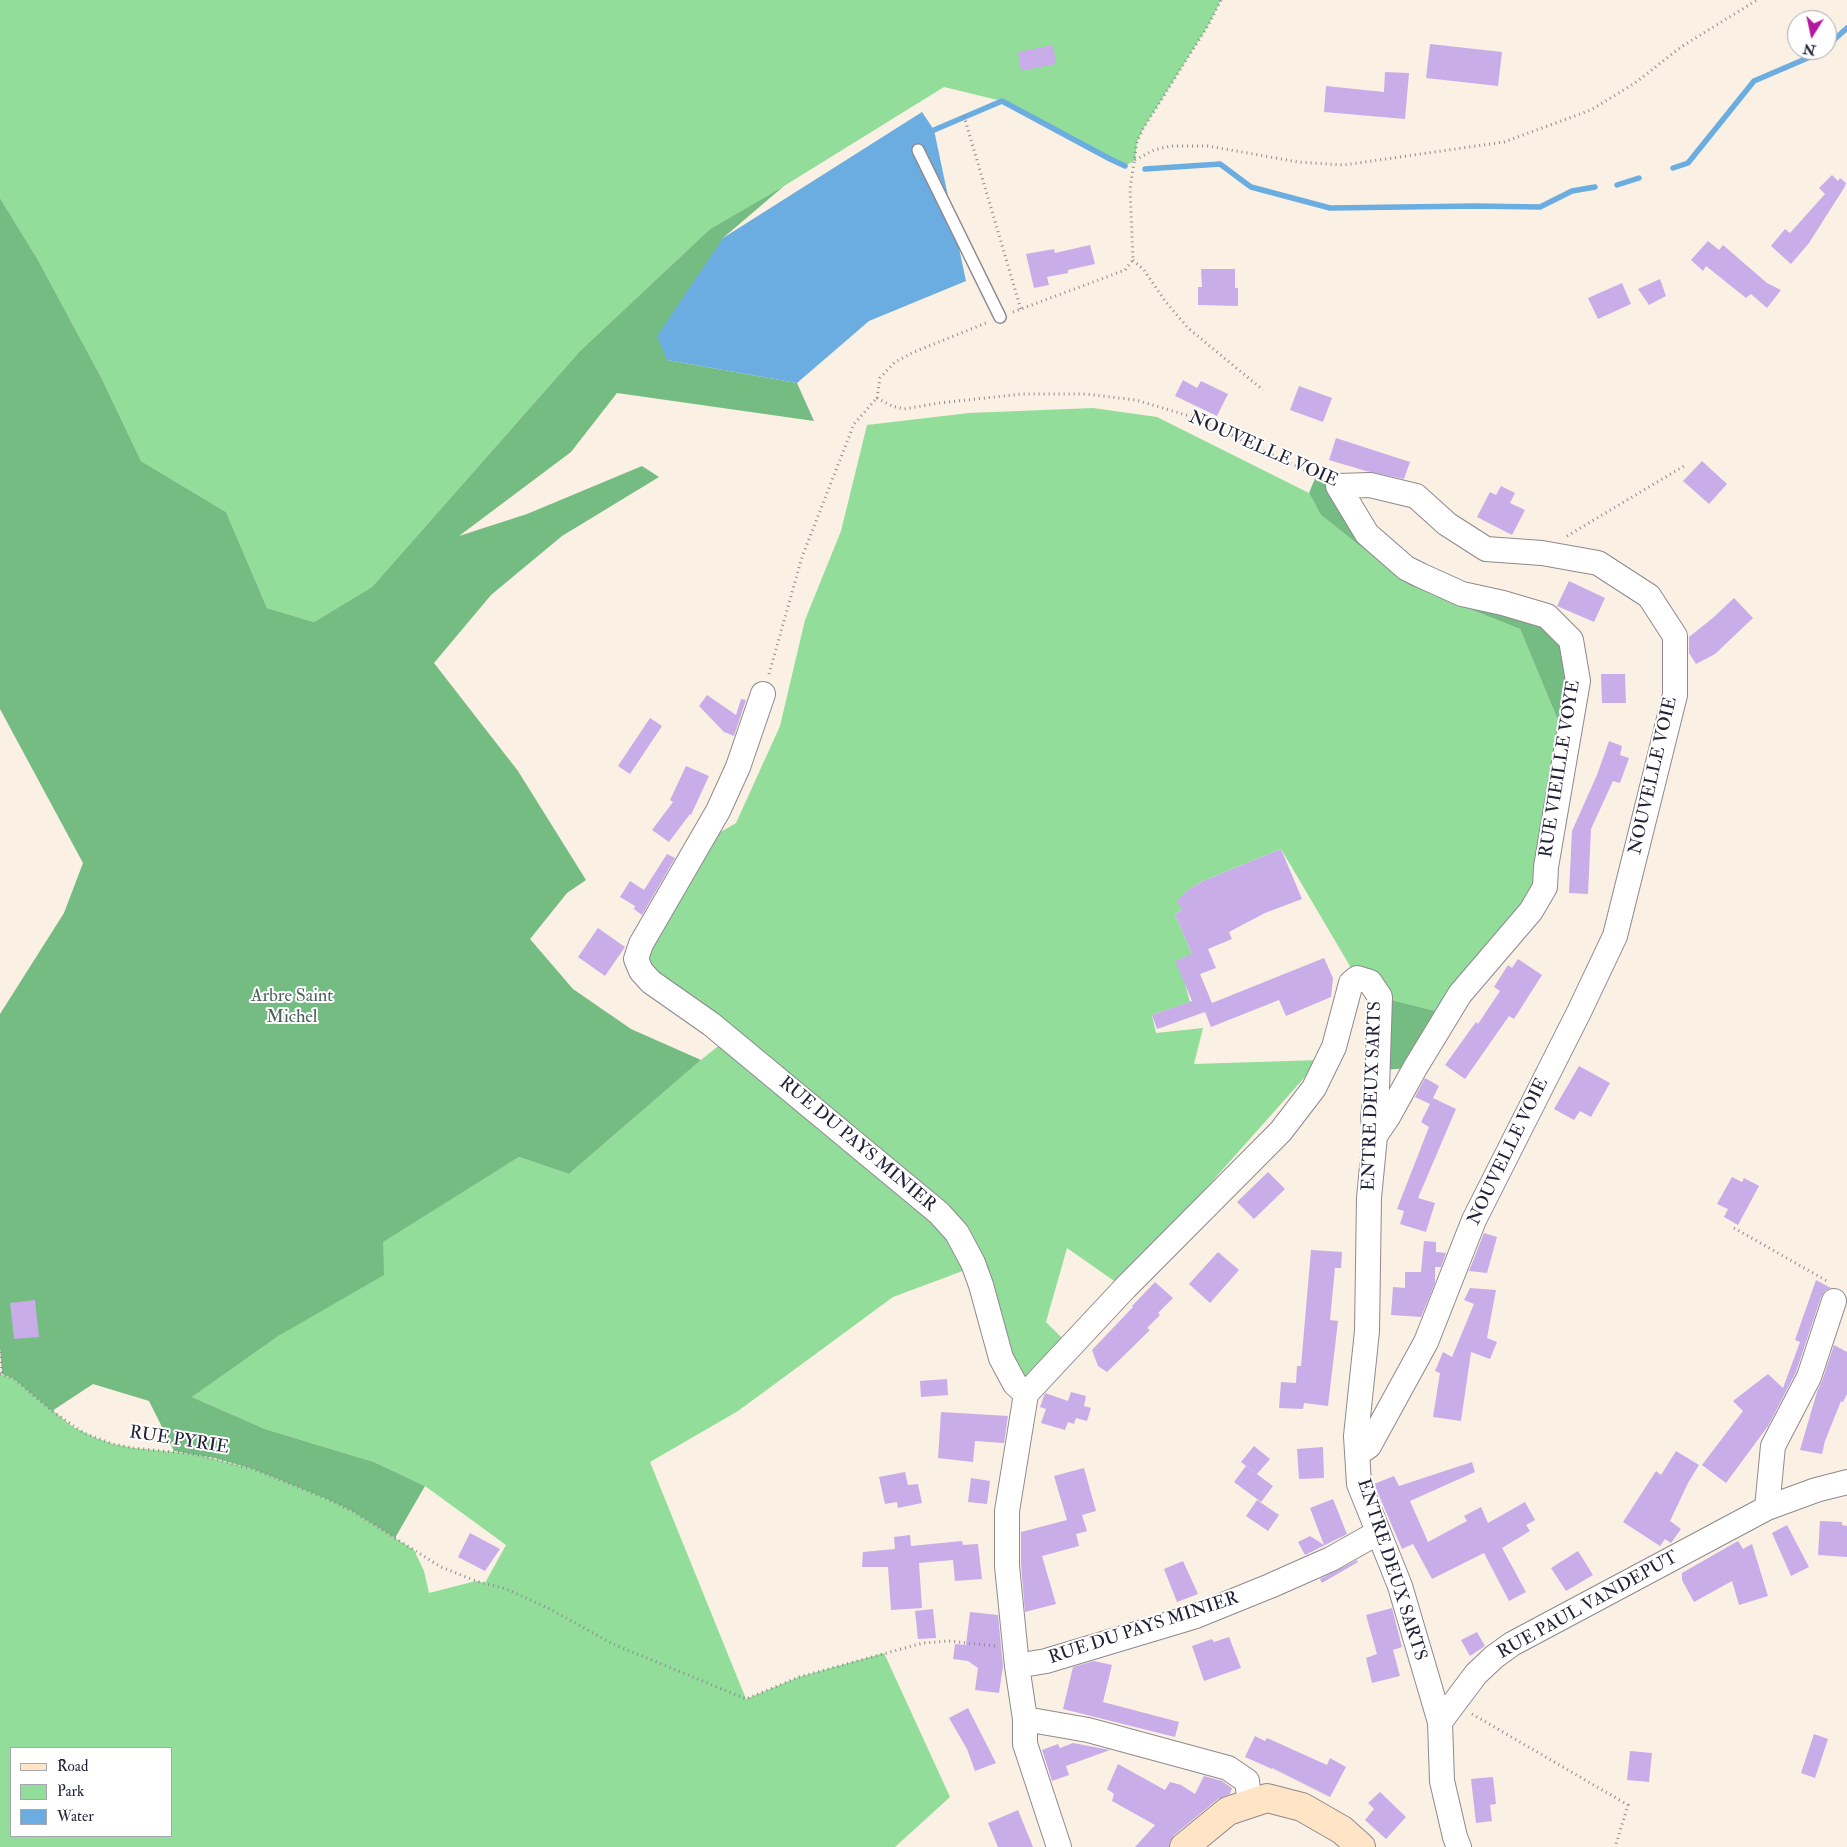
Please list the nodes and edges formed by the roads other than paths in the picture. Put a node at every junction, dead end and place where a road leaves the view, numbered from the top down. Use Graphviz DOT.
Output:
graph roads {
  1 [pos="918,150"];
  2 [pos="1000,317"];
  3 [pos="1338,486"];
  4 [pos="763,694"];
  5 [pos="1375,1136"];
  6 [pos="1834,1301"];
  7 [pos="1026,1394"];
  8 [pos="1359,1453"];
  9 [pos="1847,1482"];
  10 [pos="1767,1508"];
  11 [pos="1377,1532"];
  12 [pos="1016,1657"];
  13 [pos="1025,1719"];
  14 [pos="1440,1722"];
  15 [pos="1250,1804"];
  16 [pos="1058,1847"];
  17 [pos="1184,1847"];
  18 [pos="1361,1847"];
  19 [pos="1459,1847"];
  1 -- 2 [label="lane"];
  3 -- 5 [label="street, RUE VIEILLE VOYE"];
  3 -- 8 [label="street, NOUVELLE VOIE"];
  4 -- 7 [label="street, RUE DU PAYS MINIER"];
  5 -- 7 [label="street, ENTRE DEUX SARTS"];
  5 -- 8 [label="street, ENTRE DEUX SARTS"];
  6 -- 10 [label="street"];
  7 -- 12 [label="street"];
  8 -- 11 [label="street, ENTRE DEUX SARTS"];
  9 -- 10 [label="street, RUE PAUL VANDEPUT"];
  10 -- 14 [label="street, RUE PAUL VANDEPUT"];
  11 -- 12 [label="street, RUE DU PAYS MINIER"];
  11 -- 14 [label="street, ENTRE DEUX SARTS"];
  12 -- 13 [label="street"];
  13 -- 15 [label="street"];
  13 -- 16 [label="street"];
  14 -- 19 [label="street"];
  15 -- 17 [label="street"];
  15 -- 18 [label="street"];
}
